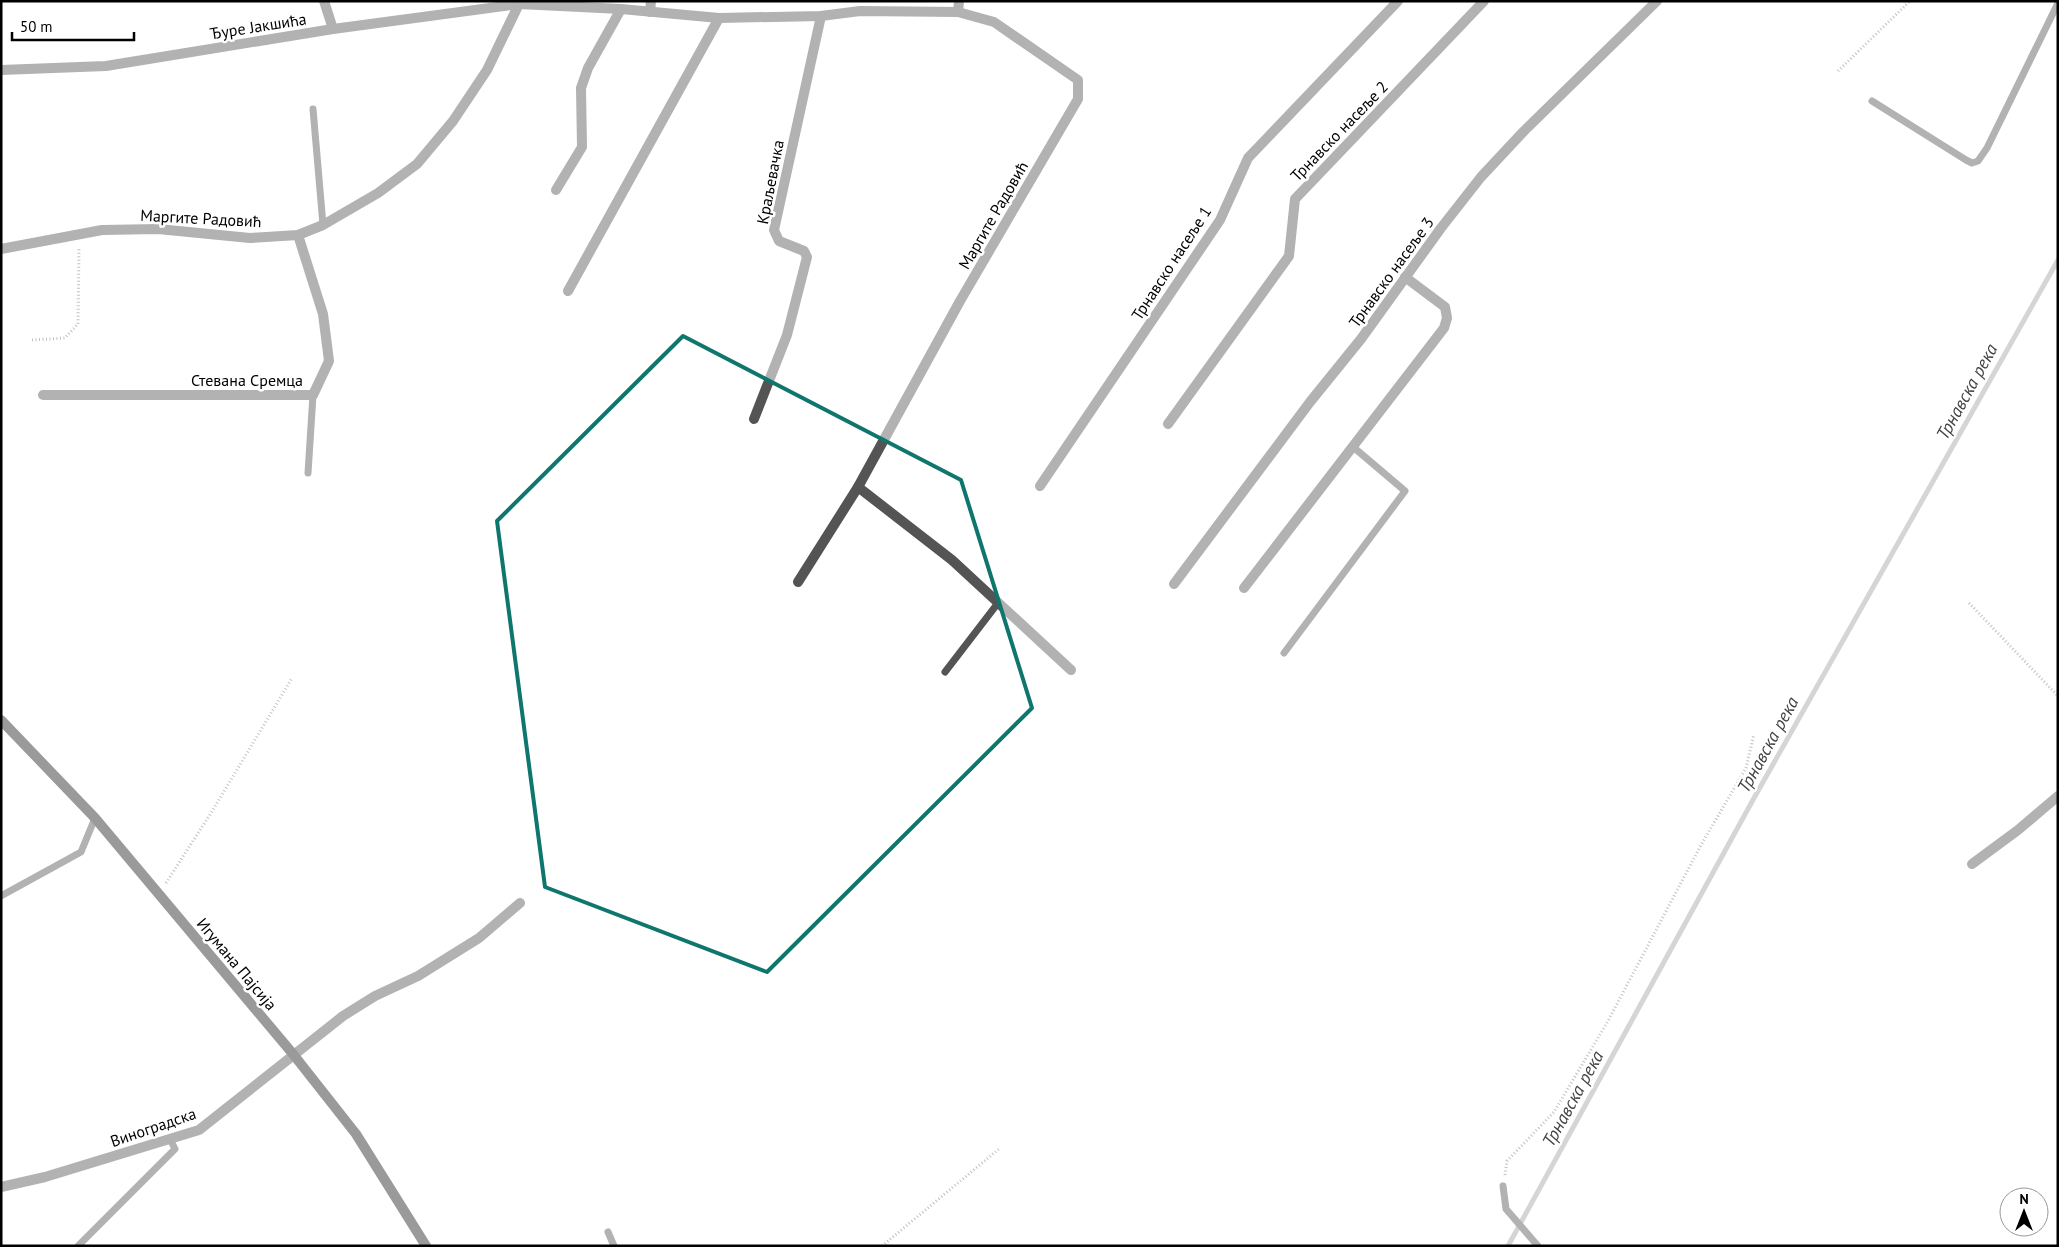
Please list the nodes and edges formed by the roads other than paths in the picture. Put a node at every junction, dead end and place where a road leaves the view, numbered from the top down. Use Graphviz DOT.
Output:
graph roads {
  1 [pos="324,1"];
  2 [pos="1398,1"];
  3 [pos="1484,1"];
  4 [pos="1657,1"];
  5 [pos="2058,3"];
  6 [pos="519,4"];
  7 [pos="650,7"];
  8 [pos="959,7"];
  9 [pos="621,10"];
  10 [pos="821,16"];
  11 [pos="719,18"];
  12 [pos="333,29"];
  13 [pos="1,70"];
  14 [pos="1872,102"];
  15 [pos="313,109"];
  16 [pos="556,190"];
  17 [pos="322,225"];
  18 [pos="298,236"];
  19 [pos="1,249"];
  20 [pos="1406,277"];
  21 [pos="568,291"];
  22 [pos="43,395"];
  23 [pos="313,395"];
  24 [pos="754,419"];
  25 [pos="1168,424"];
  26 [pos="1352,446"];
  27 [pos="308,473"];
  28 [pos="858,486"];
  29 [pos="1040,486"];
  30 [pos="798,582"];
  31 [pos="1174,584"];
  32 [pos="1244,588"];
  33 [pos="998,603"];
  34 [pos="1284,653"];
  35 [pos="1071,670"];
  36 [pos="945,672"];
  37 [pos="1,720"];
  38 [pos="2058,796"];
  39 [pos="96,818"];
  40 [pos="1972,864"];
  41 [pos="1,896"];
  42 [pos="520,903"];
  43 [pos="293,1054"];
  44 [pos="170,1139"];
  45 [pos="1503,1186"];
  46 [pos="1,1188"];
  47 [pos="608,1232"];
  48 [pos="78,1246"];
  49 [pos="426,1246"];
  50 [pos="614,1246"];
  51 [pos="1538,1246"];
  1 -- 12 [label="street"];
  2 -- 29 [label="street, Трнавско насеље 1"];
  3 -- 25 [label="street, Трнавско насеље 2"];
  4 -- 20 [label="street, Трнавско насеље 3"];
  5 -- 14 [label="lane"];
  6 -- 9 [label="street, Маргите Радовић"];
  6 -- 12 [label="street, Ђуре Јакшића"];
  6 -- 17 [label="street, Маргите Радовић"];
  7 -- 9 [label="street, Маргите Радовић"];
  7 -- 11 [label="street, Маргите Радовић"];
  8 -- 10 [label="street, Маргите Радовић"];
  8 -- 28 [label="street, Маргите Радовић"];
  9 -- 16 [label="street"];
  10 -- 11 [label="street, Маргите Радовић"];
  10 -- 24 [label="street, Краљевачка"];
  11 -- 21 [label="street"];
  12 -- 13 [label="street, Ђуре Јакшића"];
  15 -- 17 [label="lane"];
  17 -- 18 [label="street, Маргите Радовић"];
  18 -- 19 [label="street, Маргите Радовић"];
  18 -- 23 [label="street, Стевана Сремца"];
  20 -- 26 [label="street"];
  20 -- 31 [label="street, Трнавско насеље 3"];
  22 -- 23 [label="street, Стевана Сремца"];
  23 -- 27 [label="lane"];
  26 -- 32 [label="street"];
  26 -- 34 [label="lane"];
  28 -- 30 [label="street, Маргите Радовић"];
  28 -- 33 [label="street"];
  33 -- 35 [label="street"];
  33 -- 36 [label="lane"];
  37 -- 39 [label="street, Игумана Пајсија"];
  38 -- 40 [label="street"];
  39 -- 41 [label="lane"];
  39 -- 43 [label="street, Игумана Пајсија"];
  42 -- 43 [label="street, Виноградска"];
  43 -- 44 [label="street, Виноградска"];
  43 -- 49 [label="street, Игумана Пајсија"];
  44 -- 46 [label="street, Виноградска"];
  44 -- 48 [label="lane"];
  45 -- 51 [label="lane"];
  47 -- 50 [label="lane"];
}
